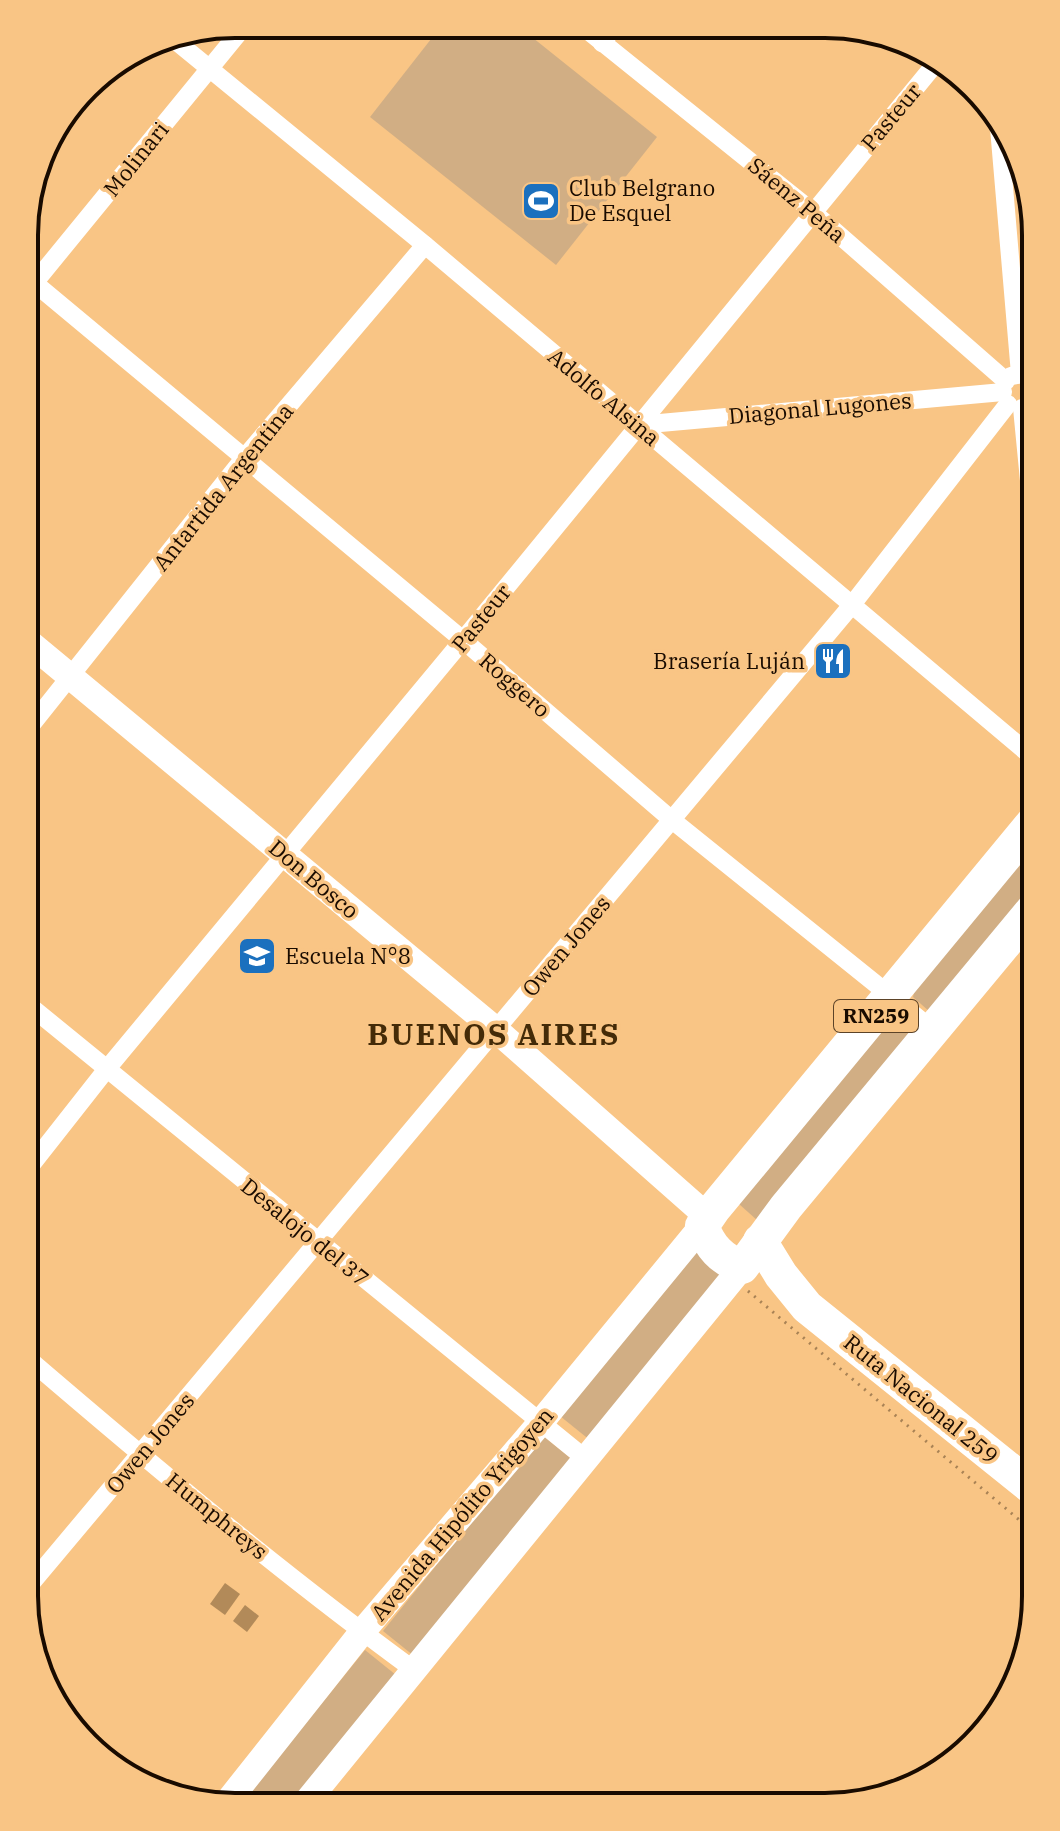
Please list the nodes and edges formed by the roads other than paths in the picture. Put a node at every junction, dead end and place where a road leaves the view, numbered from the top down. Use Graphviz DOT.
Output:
graph roads {
  1 [pos="235,38"];
  2 [pos="596,38"];
  3 [pos="606,38"];
  4 [pos="602,43"];
  5 [pos="182,46"];
  6 [pos="210,68"];
  7 [pos="931,69"];
  8 [pos="1001,146"];
  9 [pos="813,212"];
  10 [pos="425,245"];
  11 [pos="38,273"];
  12 [pos="38,291"];
  13 [pos="1022,370"];
  14 [pos="1022,389"];
  15 [pos="1022,391"];
  16 [pos="1022,393"];
  17 [pos="638,425"];
  18 [pos="244,458"];
  19 [pos="851,606"];
  20 [pos="463,640"];
  21 [pos="38,650"];
  22 [pos="72,677"];
  23 [pos="38,718"];
  24 [pos="1022,748"];
  25 [pos="672,820"];
  26 [pos="1022,836"];
  27 [pos="284,854"];
  28 [pos="1022,923"];
  29 [pos="892,996"];
  30 [pos="38,1013"];
  31 [pos="495,1029"];
  32 [pos="933,1030"];
  33 [pos="106,1070"];
  34 [pos="38,1156"];
  35 [pos="708,1218"];
  36 [pos="318,1242"];
  37 [pos="747,1258"];
  38 [pos="38,1367"];
  39 [pos="541,1422"];
  40 [pos="141,1455"];
  41 [pos="587,1460"];
  42 [pos="1022,1480"];
  43 [pos="38,1576"];
  44 [pos="362,1632"];
  45 [pos="414,1670"];
  46 [pos="235,1793"];
  47 [pos="314,1793"];
  1 -- 6 [label="street, Molinari"];
  2 -- 4 [label="street, Sáenz Peña"];
  3 -- 4 [label="street"];
  4 -- 9 [label="street, Sáenz Peña"];
  5 -- 6 [label="street, Adolfo Alsina"];
  6 -- 10 [label="street, Adolfo Alsina"];
  6 -- 11 [label="street, Molinari"];
  7 -- 9 [label="street, Pasteur"];
  8 -- 13 [label="street"];
  9 -- 14 [label="street, Sáenz Peña"];
  9 -- 17 [label="street, Pasteur"];
  10 -- 17 [label="street, Adolfo Alsina"];
  10 -- 18 [label="street, Antartida Argentina"];
  12 -- 18 [label="street, Roggero"];
  15 -- 17 [label="street, Diagonal Lugones"];
  16 -- 19 [label="street, Owen Jones"];
  17 -- 19 [label="street, Adolfo Alsina"];
  17 -- 20 [label="street, Pasteur"];
  18 -- 20 [label="street, Roggero"];
  18 -- 22 [label="street, Antartida Argentina"];
  19 -- 24 [label="street, Adolfo Alsina"];
  19 -- 25 [label="street, Owen Jones"];
  20 -- 25 [label="street, Roggero"];
  20 -- 27 [label="street, Pasteur"];
  21 -- 22 [label="street, Don Bosco"];
  22 -- 23 [label="street, Antartida Argentina"];
  22 -- 27 [label="street, Don Bosco"];
  25 -- 29 [label="street, Roggero"];
  25 -- 31 [label="street, Owen Jones"];
  26 -- 29 [label="highway, Avenida Hipólito Yrigoyen / RN259"];
  27 -- 31 [label="street, Don Bosco"];
  27 -- 33 [label="street, Pasteur"];
  28 -- 32 [label="highway, RN259"];
  29 -- 32 [label="street, Roggero"];
  29 -- 35 [label="highway, Avenida Hipólito Yrigoyen / RN259"];
  30 -- 33 [label="street, Desalojo del 37"];
  31 -- 35 [label="street, Don Bosco"];
  31 -- 36 [label="street, Owen Jones"];
  32 -- 37 [label="highway, RN259"];
  33 -- 34 [label="street, Pasteur"];
  33 -- 36 [label="street, Desalojo del 37"];
  35 -- 37 [label="highway, Ruta Nacional 259"];
  35 -- 39 [label="street, Avenida Hipólito Yrigoyen"];
  36 -- 39 [label="street, Desalojo del 37"];
  36 -- 40 [label="street, Owen Jones"];
  37 -- 41 [label="street"];
  37 -- 42 [label="highway, Ruta Nacional 259"];
  38 -- 40 [label="street, Humphreys"];
  39 -- 41 [label="street, Desalojo del 37"];
  39 -- 44 [label="street, Avenida Hipólito Yrigoyen"];
  40 -- 43 [label="street, Owen Jones"];
  40 -- 44 [label="street, Humphreys"];
  41 -- 45 [label="street"];
  44 -- 45 [label="street, Humphreys"];
  44 -- 46 [label="street, Avenida Hipólito Yrigoyen"];
  45 -- 47 [label="street"];
}
